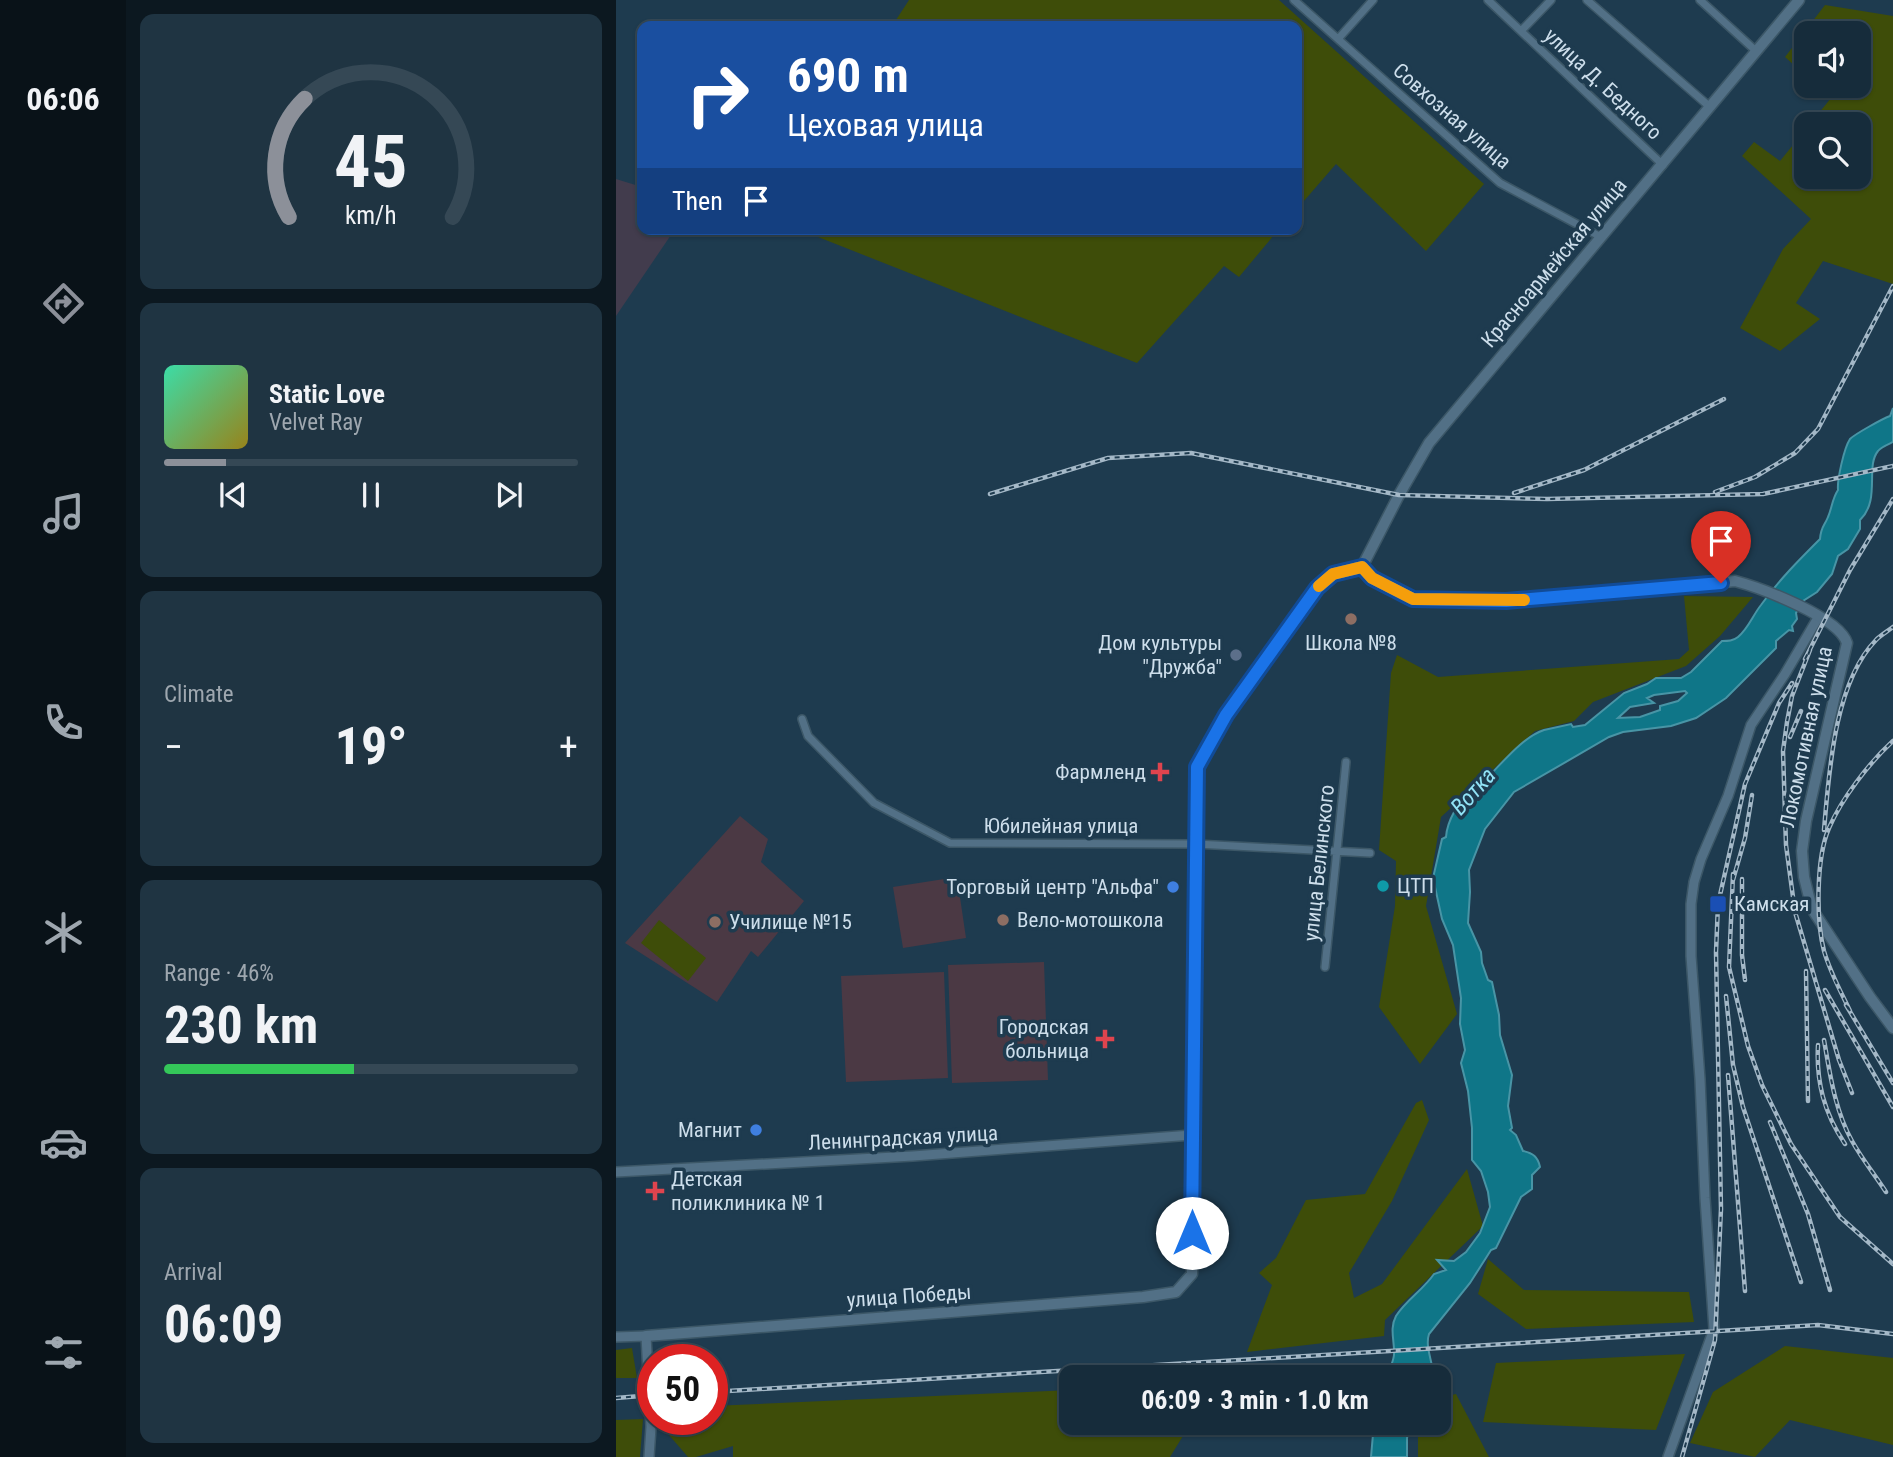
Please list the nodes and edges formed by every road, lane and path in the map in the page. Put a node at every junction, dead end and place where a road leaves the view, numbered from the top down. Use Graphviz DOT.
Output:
graph roads {
  1 [pos="1294,0"];
  2 [pos="1373,0"];
  3 [pos="1488,0"];
  4 [pos="1551,0"];
  5 [pos="1587,0"];
  6 [pos="1700,0"];
  7 [pos="1799,0"];
  8 [pos="1521,31"];
  9 [pos="1338,39"];
  10 [pos="1756,51"];
  11 [pos="1710,107"];
  12 [pos="1663,165"];
  13 [pos="1601,237"];
  14 [pos="1362,567"];
  15 [pos="1816,615"];
  16 [pos="802,719"];
  17 [pos="1346,762"];
  18 [pos="1196,844"];
  19 [pos="1339,851"];
  20 [pos="1370,853"];
  21 [pos="1325,967"];
  22 [pos="1893,1028"];
  23 [pos="1192,1135"];
  24 [pos="616,1172"];
  25 [pos="646,1336"];
  26 [pos="616,1337"];
  27 [pos="649,1456"];
  28 [pos="1668,1457"];
  1 -- 9 [label="street, Совхозная улица"];
  2 -- 9 [label="street"];
  3 -- 8 [label="street, улица Д. Бедного"];
  4 -- 8 [label="street"];
  5 -- 11 [label="street"];
  6 -- 10 [label="street"];
  7 -- 10 [label="main road, Красноармейская улица"];
  8 -- 12 [label="street, улица Д. Бедного"];
  9 -- 13 [label="street, Совхозная улица"];
  10 -- 11 [label="main road, Красноармейская улица"];
  11 -- 12 [label="main road, Красноармейская улица"];
  12 -- 13 [label="main road, Красноармейская улица"];
  13 -- 14 [label="main road, Красноармейская улица"];
  14 -- 15 [label="main road"];
  14 -- 18 [label="main road"];
  15 -- 22 [label="main road, Локомотивная улица"];
  15 -- 28 [label="street"];
  16 -- 18 [label="street, Юбилейная улица"];
  17 -- 19 [label="street, улица Белинского"];
  18 -- 19 [label="street, Юбилейная улица"];
  18 -- 23 [label="main road"];
  19 -- 20 [label="street, Юбилейная улица"];
  19 -- 21 [label="street, улица Белинского"];
  23 -- 24 [label="street, Ленинградская улица"];
  23 -- 25 [label="main road, улица Победы"];
  25 -- 26 [label="street, улица Победы"];
  25 -- 27 [label="street"];
}
